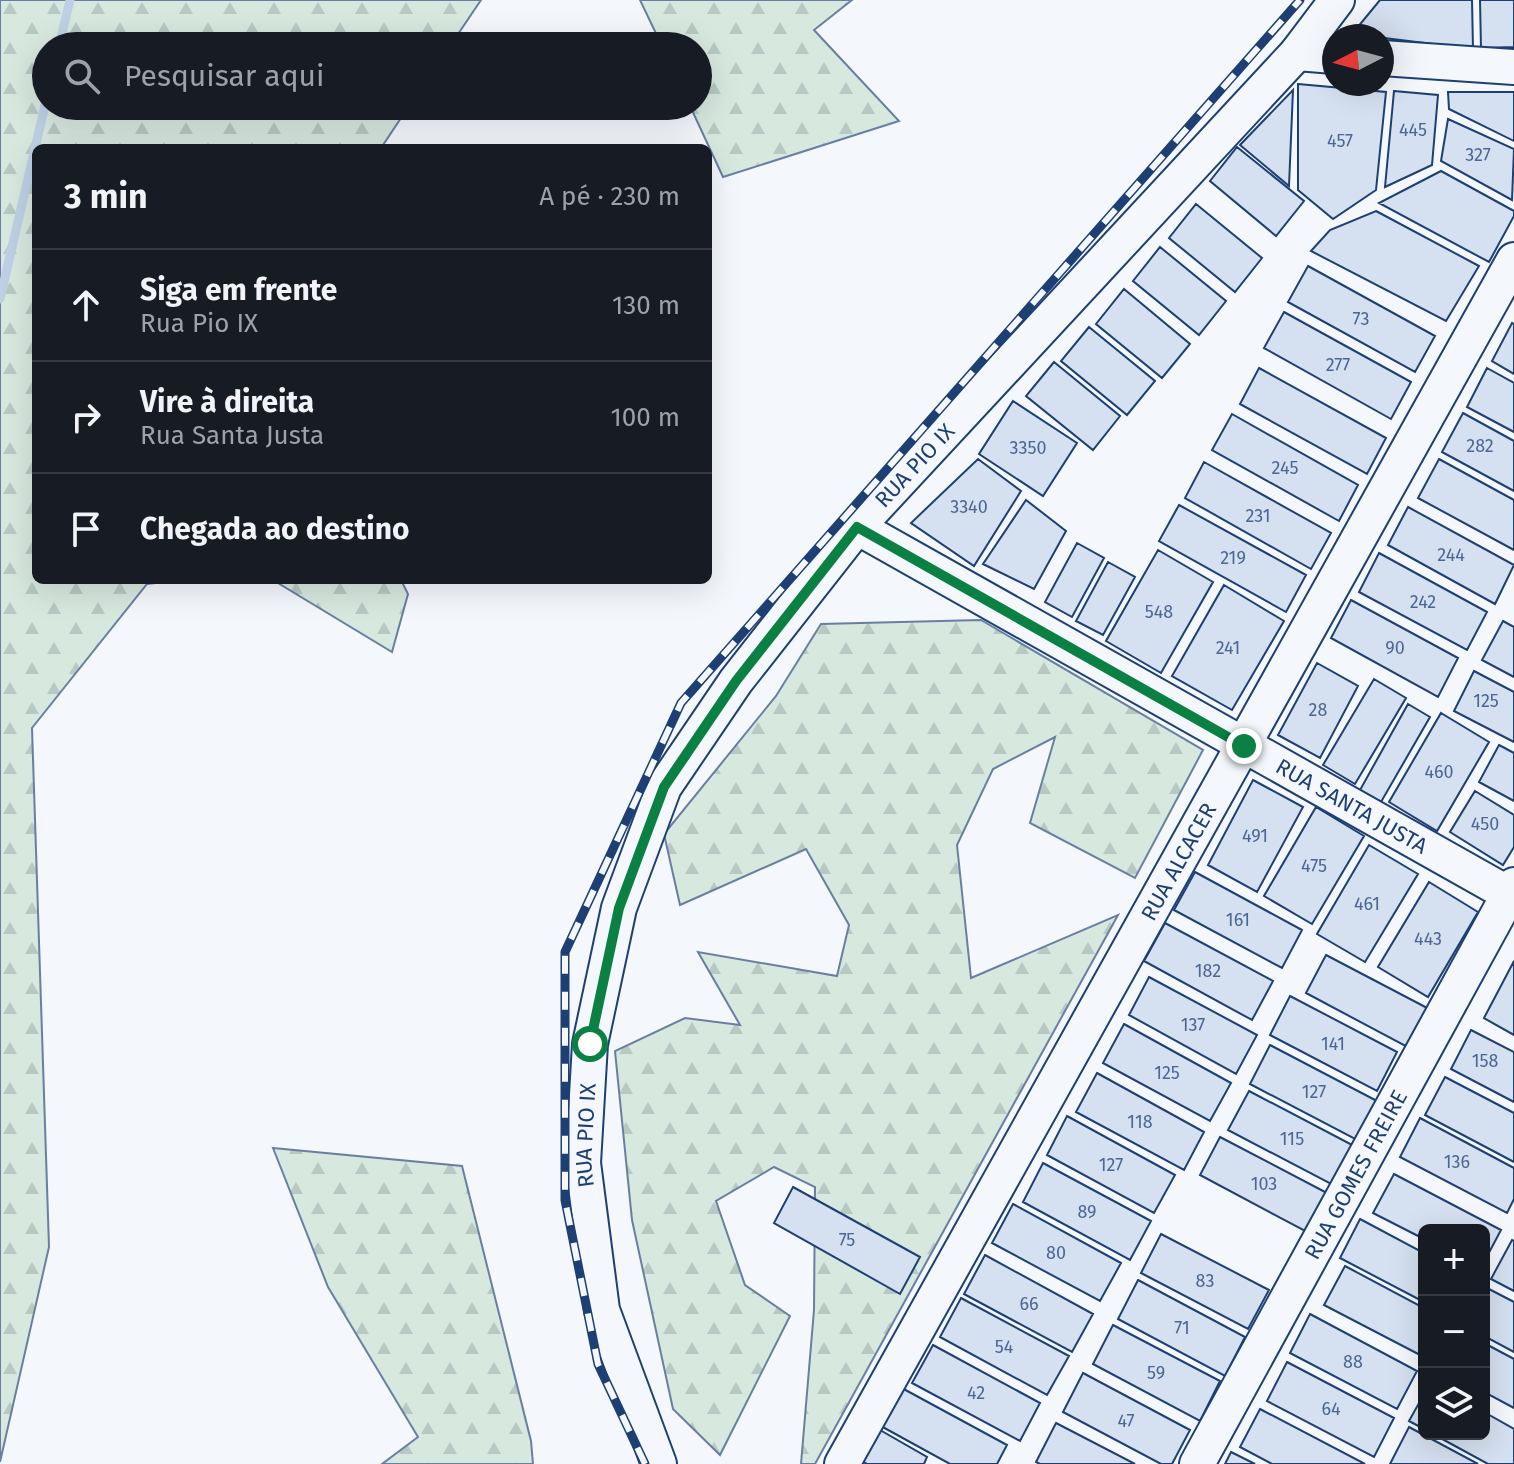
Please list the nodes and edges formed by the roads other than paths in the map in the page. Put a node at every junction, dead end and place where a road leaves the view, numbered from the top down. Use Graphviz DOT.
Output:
graph roads {
  1 [pos="1337,0"];
  2 [pos="1297,53"];
  3 [pos="1322,55"];
  4 [pos="1394,59"];
  5 [pos="1514,67"];
  6 [pos="1514,260"];
  7 [pos="857,527"];
  8 [pos="1244,746"];
  9 [pos="1512,892"];
  10 [pos="664,1459"];
  11 [pos="842,1464"];
  12 [pos="1197,1464"];
  1 -- 2 [label="street, RUA PIO IX"];
  2 -- 3 [label="street"];
  2 -- 7 [label="street, RUA PIO IX"];
  4 -- 5 [label="street"];
  6 -- 8 [label="street, RUA ALCACER"];
  7 -- 8 [label="street, RUA SANTA JUSTA"];
  7 -- 10 [label="street, RUA PIO IX"];
  8 -- 9 [label="street, RUA SANTA JUSTA"];
  8 -- 11 [label="street, RUA ALCACER"];
  9 -- 12 [label="street, RUA GOMES FREIRE"];
}
